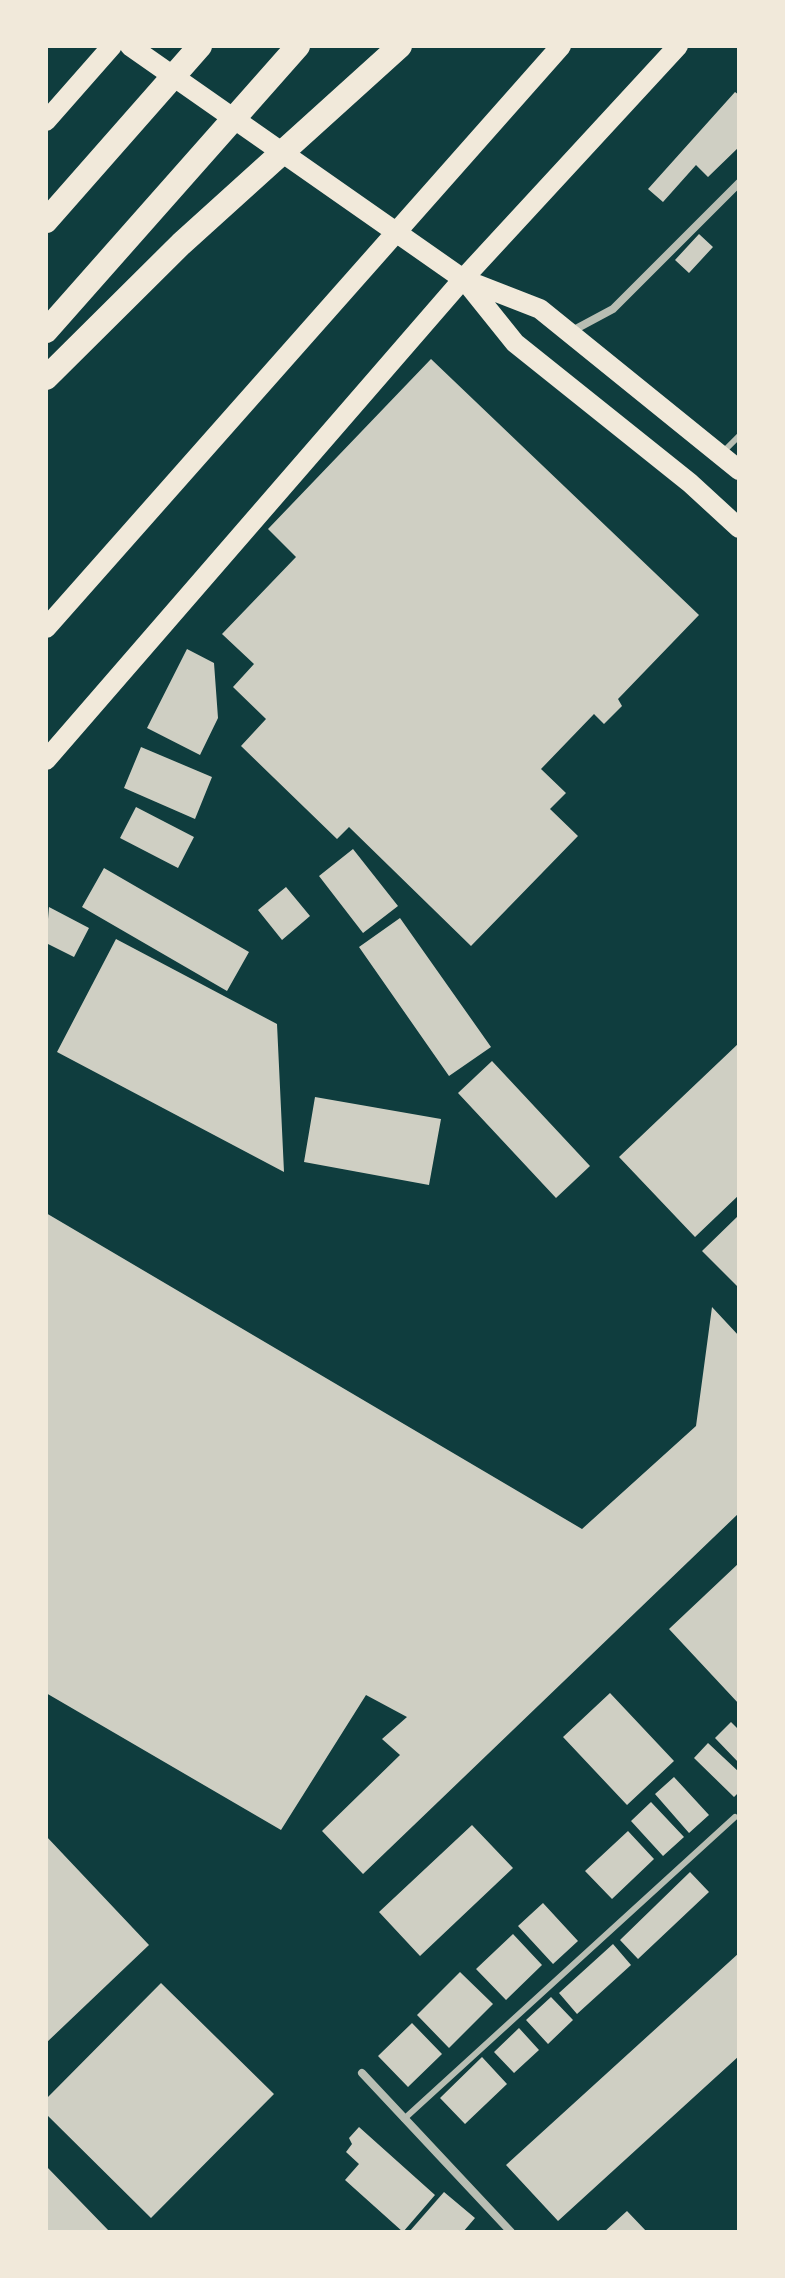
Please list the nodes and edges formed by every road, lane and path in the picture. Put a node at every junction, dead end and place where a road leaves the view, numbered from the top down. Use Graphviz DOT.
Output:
graph roads {
  1 [pos="112,46"];
  2 [pos="130,46"];
  3 [pos="200,46"];
  4 [pos="298,46"];
  5 [pos="400,46"];
  6 [pos="561,46"];
  7 [pos="678,46"];
  8 [pos="46,121"];
  9 [pos="739,183"];
  10 [pos="46,221"];
  11 [pos="463,279"];
  12 [pos="46,331"];
  13 [pos="572,331"];
  14 [pos="46,378"];
  15 [pos="739,436"];
  16 [pos="721,454"];
  17 [pos="739,470"];
  18 [pos="739,528"];
  19 [pos="46,628"];
  20 [pos="46,760"];
  21 [pos="735,1817"];
  22 [pos="362,2073"];
  23 [pos="404,2119"];
  24 [pos="511,2232"];
  1 -- 8 [label="main road"];
  2 -- 11 [label="main road"];
  3 -- 10 [label="highway"];
  4 -- 12 [label="highway"];
  5 -- 14 [label="highway"];
  6 -- 19 [label="main road"];
  7 -- 11 [label="main road"];
  9 -- 13 [label="street"];
  11 -- 13 [label="main road"];
  11 -- 18 [label="main road"];
  11 -- 20 [label="main road"];
  13 -- 16 [label="main road"];
  15 -- 16 [label="lane"];
  16 -- 17 [label="main road"];
  21 -- 23 [label="lane"];
  22 -- 23 [label="street"];
  23 -- 24 [label="street"];
}
